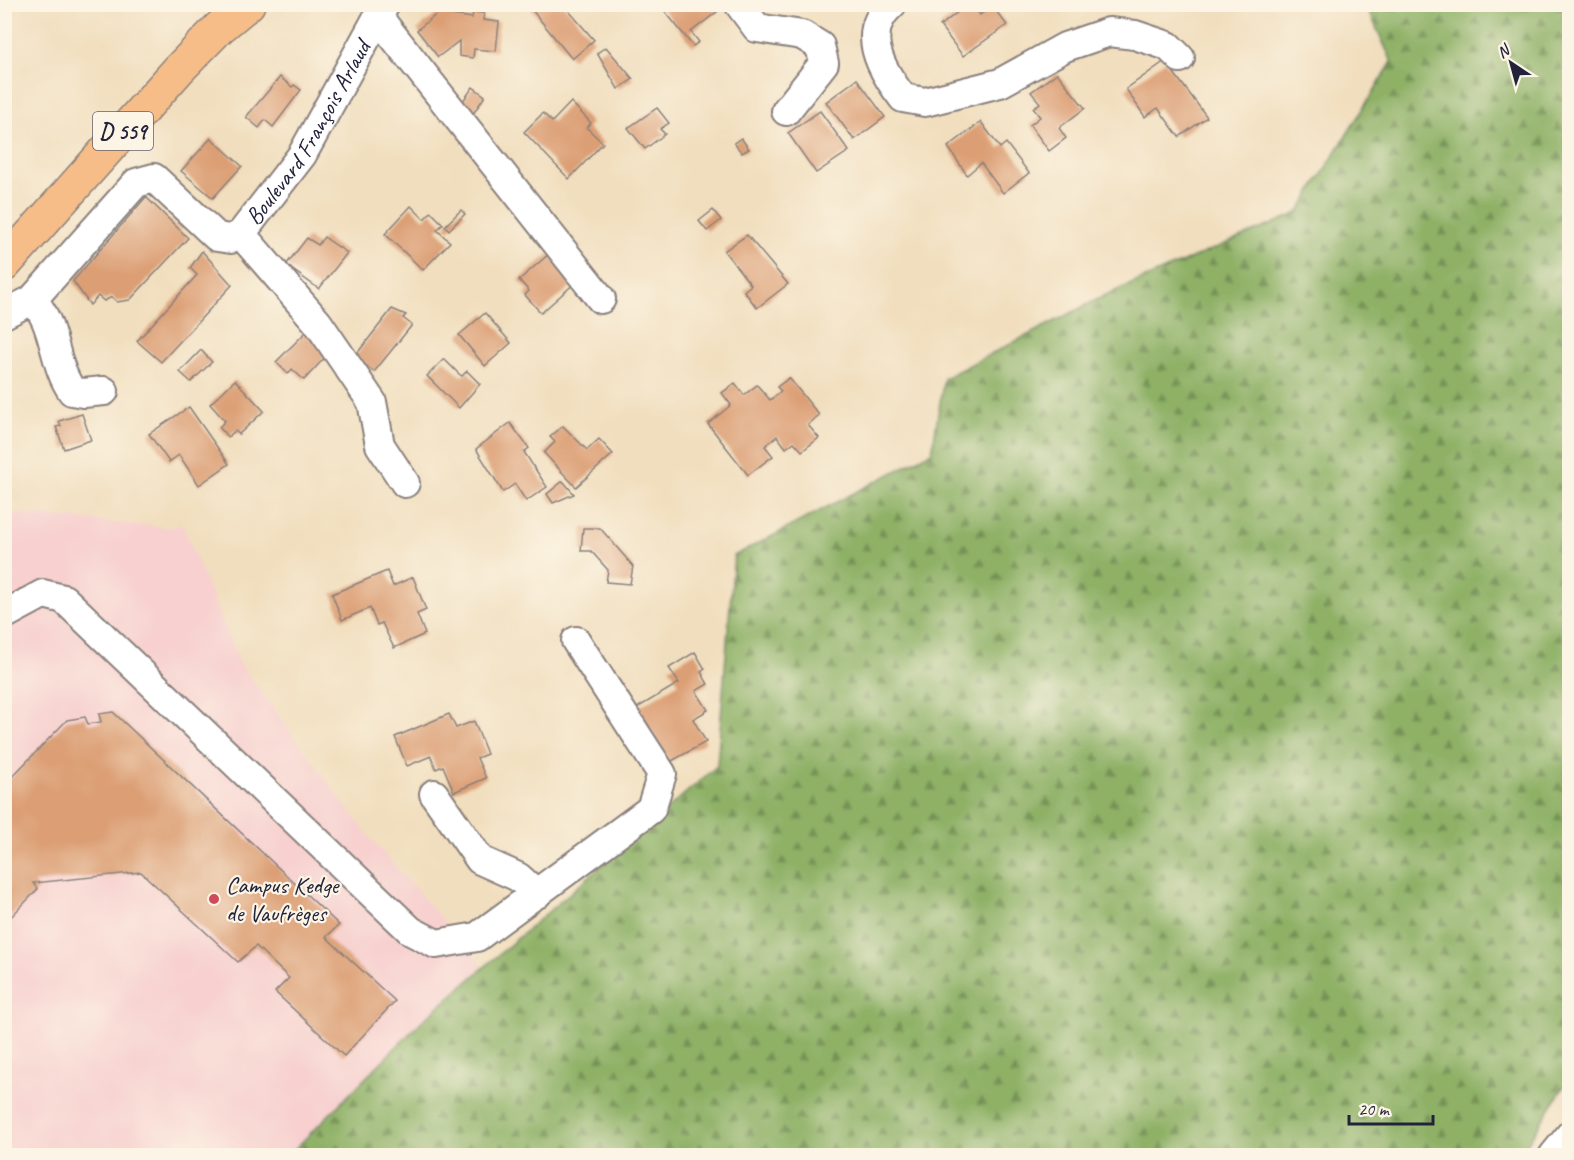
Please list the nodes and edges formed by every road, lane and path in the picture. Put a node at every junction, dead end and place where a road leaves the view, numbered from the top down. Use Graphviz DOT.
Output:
graph roads {
  1 [pos="248,4"];
  2 [pos="739,4"];
  3 [pos="892,4"];
  4 [pos="382,11"];
  5 [pos="1180,58"];
  6 [pos="786,111"];
  7 [pos="241,234"];
  8 [pos="4,265"];
  9 [pos="602,299"];
  10 [pos="32,300"];
  11 [pos="4,314"];
  12 [pos="104,391"];
  13 [pos="405,483"];
  14 [pos="4,615"];
  15 [pos="576,641"];
  16 [pos="434,794"];
  17 [pos="537,894"];
  1 -- 8 [label="main road, D 559"];
  2 -- 6 [label="street"];
  3 -- 5 [label="street"];
  4 -- 7 [label="street, Boulevard François Arlaud"];
  4 -- 9 [label="street"];
  7 -- 10 [label="street, Boulevard François Arlaud"];
  7 -- 13 [label="street"];
  10 -- 11 [label="street, Boulevard François Arlaud"];
  10 -- 12 [label="street"];
  14 -- 17 [label="street"];
  15 -- 17 [label="street"];
  16 -- 17 [label="street"];
}
